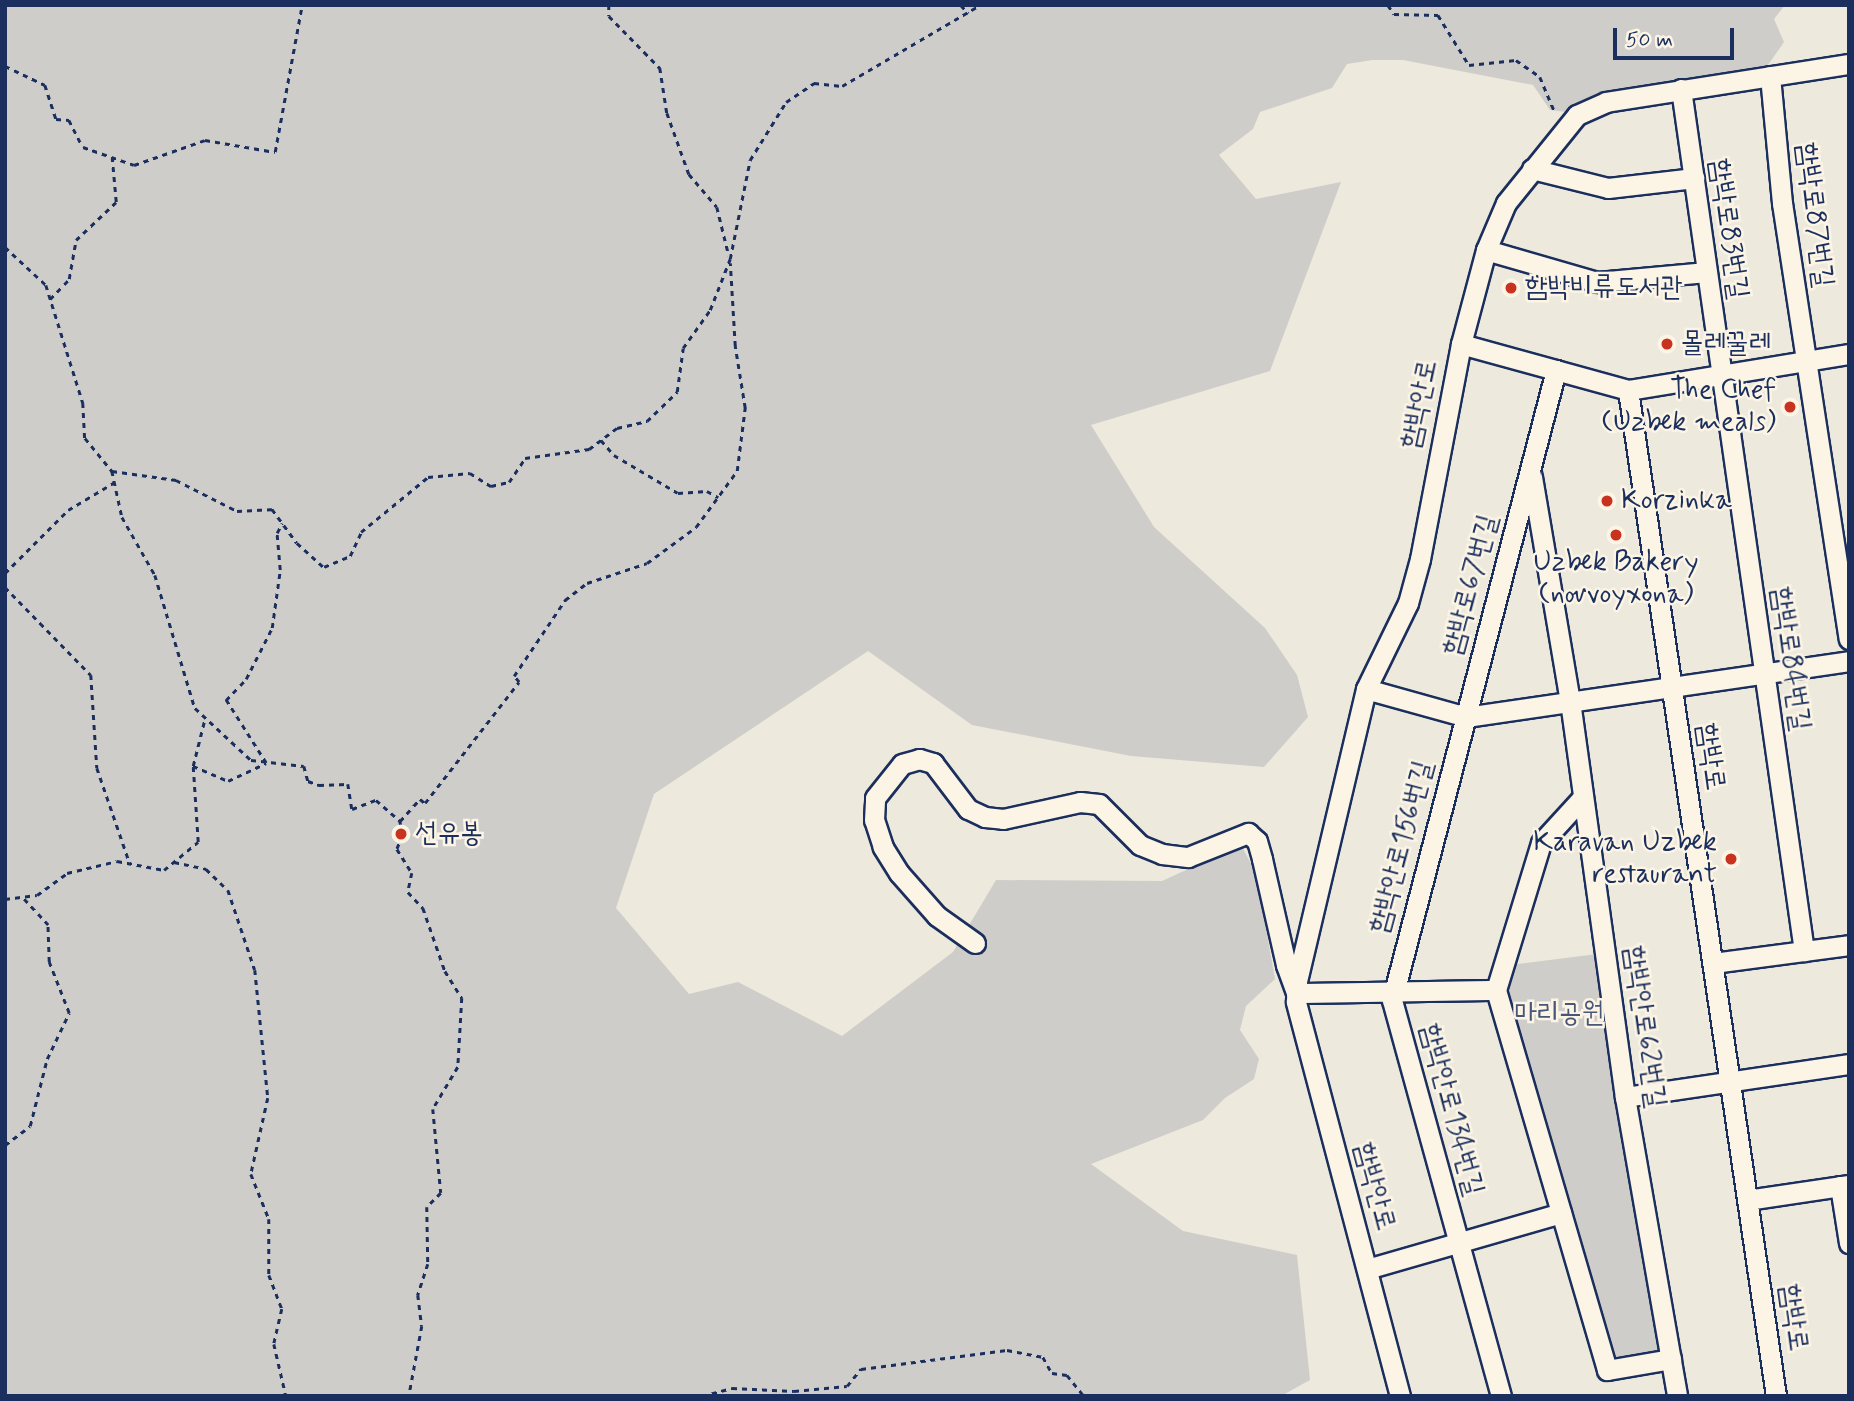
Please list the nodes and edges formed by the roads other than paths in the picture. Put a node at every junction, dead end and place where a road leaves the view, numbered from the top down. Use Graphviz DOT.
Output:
graph roads {
  1 [pos="1849,65"];
  2 [pos="1770,76"];
  3 [pos="1681,89"];
  4 [pos="1532,169"];
  5 [pos="1694,178"];
  6 [pos="1486,250"];
  7 [pos="1707,272"];
  8 [pos="1461,344"];
  9 [pos="1849,354"];
  10 [pos="1806,361"];
  11 [pos="1556,370"];
  12 [pos="1719,376"];
  13 [pos="1628,390"];
  14 [pos="1530,468"];
  15 [pos="1849,639"];
  16 [pos="1849,661"];
  17 [pos="1765,673"];
  18 [pos="1672,687"];
  19 [pos="1366,689"];
  20 [pos="1570,701"];
  21 [pos="1466,717"];
  22 [pos="1583,797"];
  23 [pos="975,943"];
  24 [pos="1849,945"];
  25 [pos="1804,951"];
  26 [pos="1713,963"];
  27 [pos="1496,990"];
  28 [pos="1393,992"];
  29 [pos="1296,993"];
  30 [pos="1849,1065"];
  31 [pos="1730,1082"];
  32 [pos="1625,1097"];
  33 [pos="1844,1185"];
  34 [pos="1747,1200"];
  35 [pos="1561,1213"];
  36 [pos="1459,1242"];
  37 [pos="1849,1243"];
  38 [pos="1367,1269"];
  39 [pos="1671,1359"];
  40 [pos="1399,1396"];
  41 [pos="1501,1396"];
  42 [pos="1677,1396"];
  43 [pos="1776,1396"];
  1 -- 2 [label="street, 함박안로"];
  2 -- 3 [label="street, 함박안로"];
  2 -- 10 [label="street, 함박로87번길"];
  3 -- 4 [label="street, 함박안로"];
  3 -- 5 [label="street, 함박로83번길"];
  4 -- 5 [label="street"];
  4 -- 6 [label="street, 함박안로"];
  5 -- 7 [label="street, 함박로83번길"];
  6 -- 7 [label="street"];
  6 -- 8 [label="street, 함박안로"];
  7 -- 12 [label="street, 함박로83번길"];
  8 -- 11 [label="street"];
  8 -- 19 [label="street, 함박안로"];
  9 -- 10 [label="street"];
  10 -- 12 [label="street"];
  10 -- 15 [label="street, 함박로87번길"];
  11 -- 13 [label="street"];
  11 -- 14 [label="street, 함박로67번길"];
  12 -- 13 [label="street"];
  12 -- 17 [label="street, 함박로84번길"];
  13 -- 18 [label="street, 함박로"];
  14 -- 20 [label="street, 함박로67번길"];
  14 -- 21 [label="street, 함박로67번길"];
  16 -- 17 [label="street"];
  17 -- 18 [label="street"];
  17 -- 25 [label="street, 함박로84번길"];
  18 -- 20 [label="street"];
  18 -- 26 [label="street, 함박로"];
  19 -- 21 [label="street"];
  19 -- 29 [label="street, 함박안로"];
  20 -- 21 [label="street"];
  20 -- 22 [label="street, 함박안로62번길"];
  21 -- 28 [label="street, 함박안로156번길"];
  22 -- 27 [label="street"];
  22 -- 32 [label="street, 함박안로62번길"];
  23 -- 29 [label="street, 함박안로"];
  24 -- 25 [label="street"];
  25 -- 26 [label="street"];
  26 -- 31 [label="street, 함박로"];
  27 -- 28 [label="street"];
  27 -- 35 [label="street"];
  28 -- 29 [label="street"];
  28 -- 36 [label="street, 함박안로134번길"];
  29 -- 38 [label="street, 함박안로"];
  30 -- 31 [label="street"];
  31 -- 32 [label="street"];
  31 -- 34 [label="street, 함박로"];
  32 -- 39 [label="street, 함박안로62번길"];
  33 -- 34 [label="street"];
  33 -- 37 [label="street"];
  34 -- 43 [label="street, 함박로"];
  35 -- 36 [label="street, 함박안로134번길"];
  35 -- 39 [label="street"];
  36 -- 38 [label="street, 함박안로134번길"];
  36 -- 41 [label="street"];
  38 -- 40 [label="street, 함박안로"];
  39 -- 42 [label="street, 함박안로62번길"];
}
